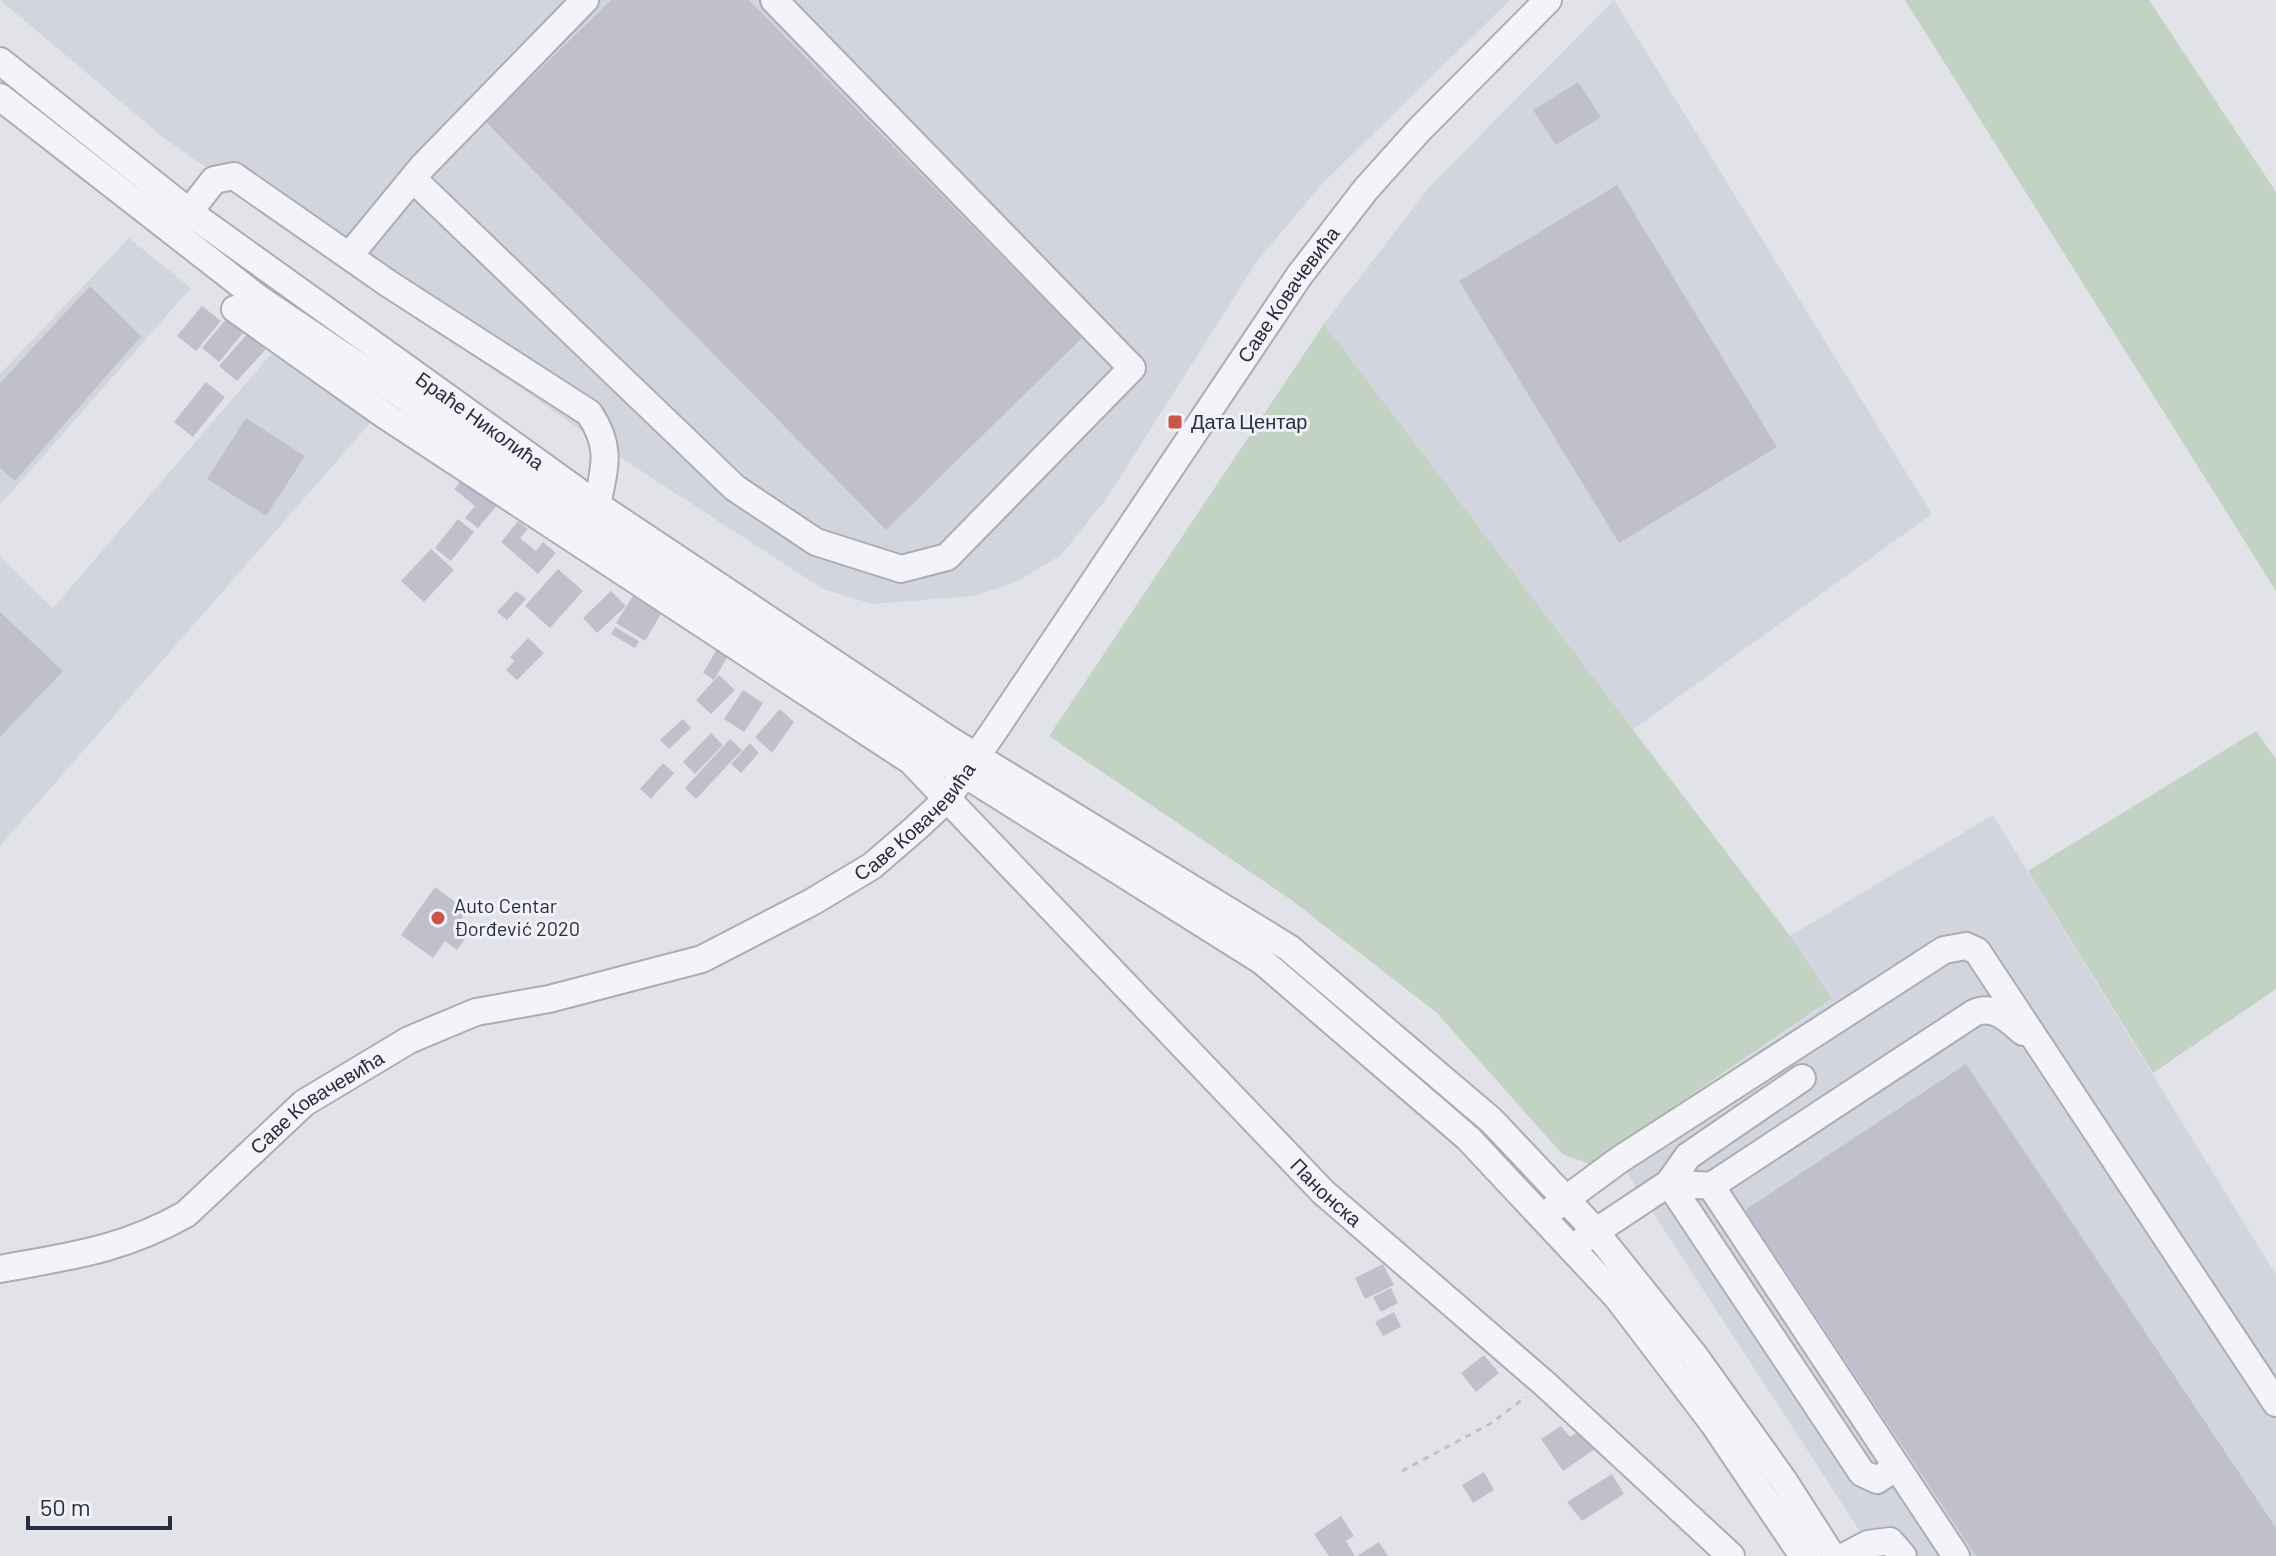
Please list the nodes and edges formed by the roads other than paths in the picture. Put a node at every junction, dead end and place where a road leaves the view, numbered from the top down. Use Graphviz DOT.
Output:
graph roads {
  1 [pos="585,0"];
  2 [pos="774,0"];
  3 [pos="1548,0"];
  4 [pos="0,61"];
  5 [pos="0,97"];
  6 [pos="413,179"];
  7 [pos="189,212"];
  8 [pos="349,256"];
  9 [pos="235,309"];
  10 [pos="597,505"];
  11 [pos="971,765"];
  12 [pos="947,799"];
  13 [pos="2043,1051"];
  14 [pos="1802,1078"];
  15 [pos="1669,1183"];
  16 [pos="1711,1186"];
  17 [pos="1566,1199"];
  18 [pos="1541,1217"];
  19 [pos="1596,1232"];
  20 [pos="1571,1248"];
  21 [pos="0,1269"];
  22 [pos="2276,1403"];
  23 [pos="1896,1467"];
  24 [pos="1731,1556"];
  25 [pos="1803,1556"];
  26 [pos="1832,1556"];
  27 [pos="1845,1556"];
  28 [pos="1903,1556"];
  29 [pos="1956,1556"];
  1 -- 6 [label="street"];
  2 -- 6 [label="street"];
  3 -- 11 [label="street, Саве Ковачевића"];
  4 -- 7 [label="street, Браће Николића"];
  5 -- 11 [label="street, Браће Николића"];
  6 -- 8 [label="street"];
  7 -- 8 [label="street"];
  7 -- 10 [label="street, Браће Николића"];
  8 -- 10 [label="street"];
  9 -- 12 [label="street, Панонска"];
  10 -- 11 [label="street, Браће Николића"];
  11 -- 12 [label="street, Саве Ковачевића"];
  11 -- 17 [label="street"];
  11 -- 18 [label="street"];
  12 -- 21 [label="street, Саве Ковачевића"];
  12 -- 24 [label="street, Панонска"];
  13 -- 16 [label="street"];
  13 -- 17 [label="street"];
  13 -- 22 [label="street"];
  14 -- 15 [label="street"];
  15 -- 16 [label="street"];
  15 -- 19 [label="street"];
  15 -- 23 [label="street"];
  16 -- 23 [label="street"];
  17 -- 18 [label="street"];
  17 -- 19 [label="street"];
  18 -- 20 [label="street"];
  19 -- 20 [label="street"];
  19 -- 26 [label="street"];
  20 -- 25 [label="street"];
  23 -- 29 [label="street"];
  27 -- 28 [label="street"];
}
